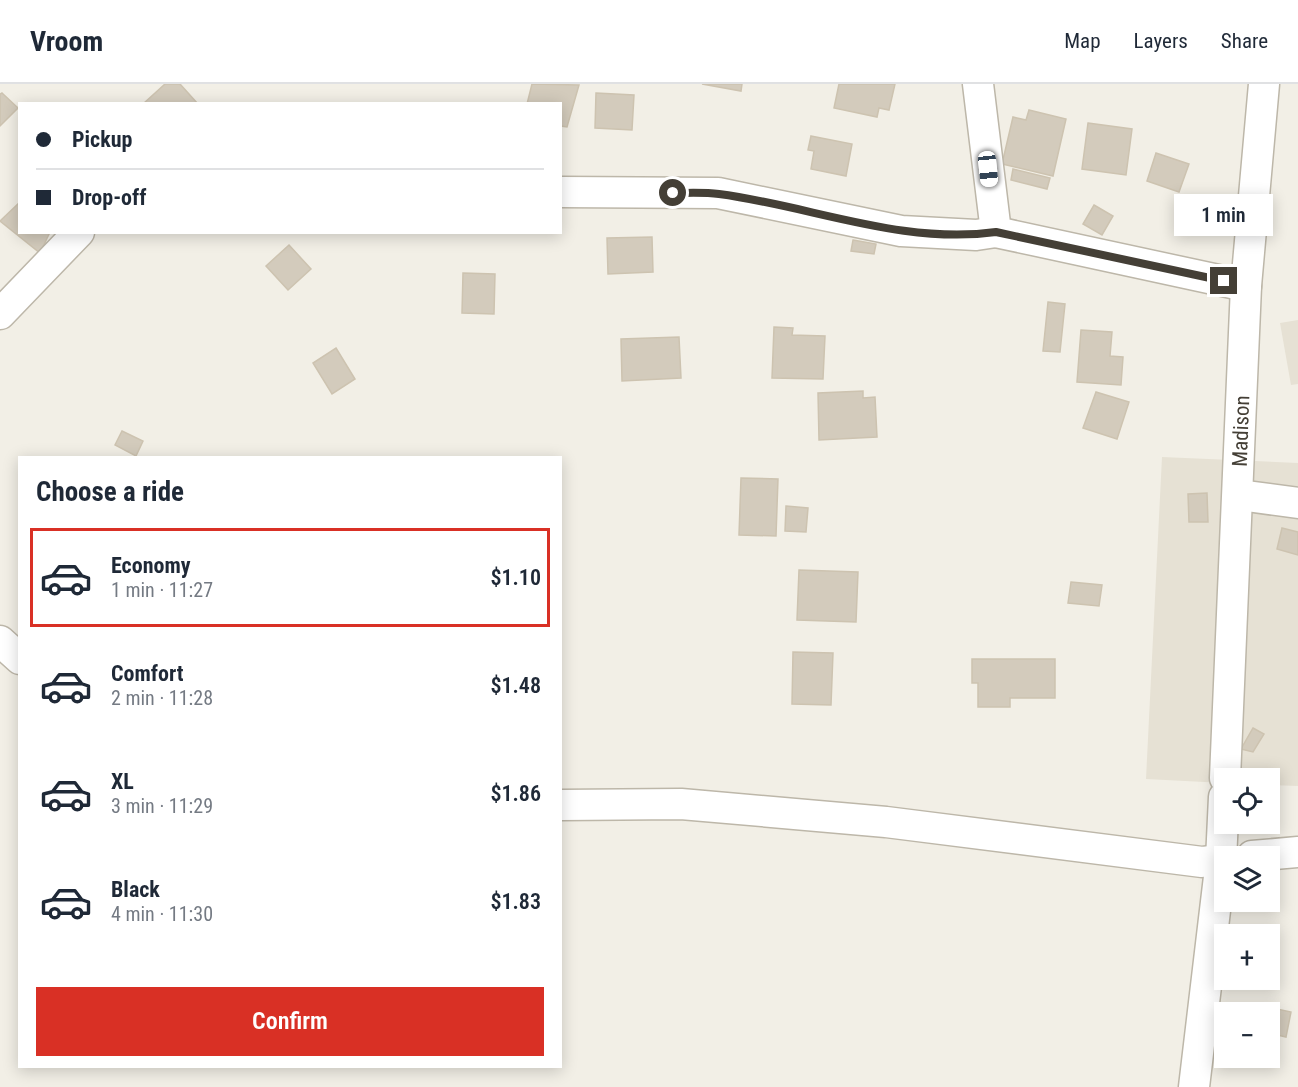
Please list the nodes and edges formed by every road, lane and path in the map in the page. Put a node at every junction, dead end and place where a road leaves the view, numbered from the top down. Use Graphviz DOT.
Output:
graph roads {
  1 [pos="978,84"];
  2 [pos="1264,84"];
  3 [pos="562,192"];
  4 [pos="996,232"];
  5 [pos="77,234"];
  6 [pos="1246,286"];
  7 [pos="0,314"];
  8 [pos="1239,495"];
  9 [pos="1298,503"];
  10 [pos="0,641"];
  11 [pos="18,657"];
  12 [pos="1225,768"];
  13 [pos="562,805"];
  14 [pos="1298,852"];
  15 [pos="1280,854"];
  16 [pos="1214,860"];
  17 [pos="1216,912"];
  18 [pos="1194,1087"];
  1 -- 4 [label="street"];
  2 -- 6 [label="street, Madison"];
  3 -- 4 [label="street"];
  4 -- 6 [label="street"];
  5 -- 7 [label="street"];
  6 -- 8 [label="street, Madison"];
  8 -- 9 [label="street"];
  8 -- 12 [label="street, Madison"];
  10 -- 11 [label="street"];
  13 -- 16 [label="street"];
  14 -- 15 [label="street"];
  17 -- 18 [label="street"];
}
